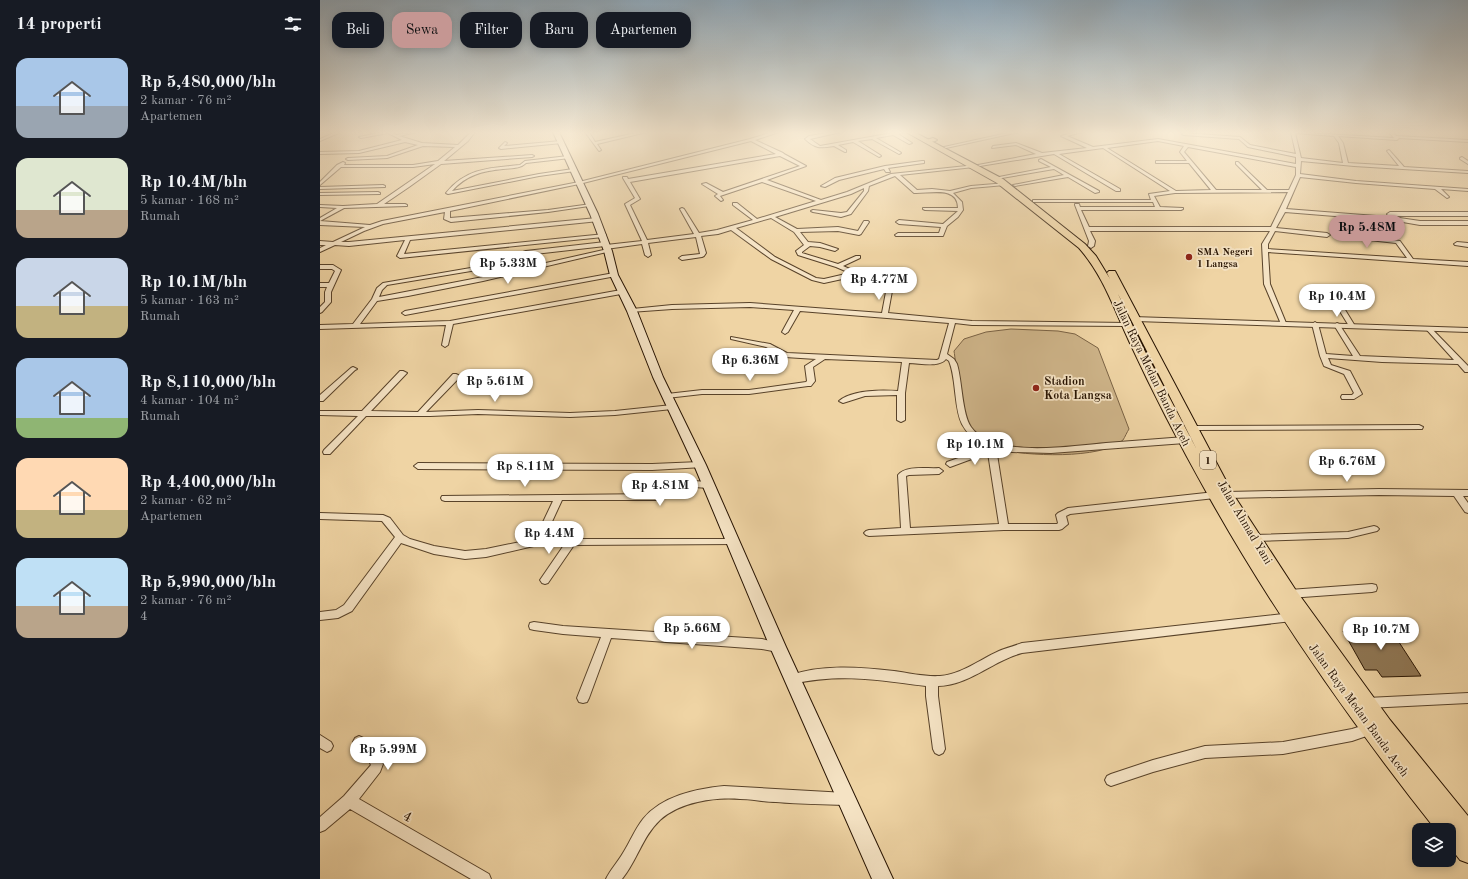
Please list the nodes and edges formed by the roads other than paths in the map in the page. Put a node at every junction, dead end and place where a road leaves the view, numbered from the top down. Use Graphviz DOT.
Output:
graph roads {
  1 [pos="332,173"];
  2 [pos="425,173"];
  3 [pos="471,173"];
  4 [pos="553,173"];
  5 [pos="574,173"];
  6 [pos="617,173"];
  7 [pos="622,173"];
  8 [pos="676,173"];
  9 [pos="784,173"];
  10 [pos="861,173"];
  11 [pos="903,173"];
  12 [pos="991,173"];
  13 [pos="1035,173"];
  14 [pos="1063,173"];
  15 [pos="1089,173"];
  16 [pos="1145,173"];
  17 [pos="1200,173"];
  18 [pos="1249,173"];
  19 [pos="894,174"];
  20 [pos="1298,175"];
  21 [pos="1068,176"];
  22 [pos="764,180"];
  23 [pos="627,181"];
  24 [pos="1005,181"];
  25 [pos="579,183"];
  26 [pos="320,184"];
  27 [pos="704,184"];
  28 [pos="383,186"];
  29 [pos="822,186"];
  30 [pos="867,186"];
  31 [pos="1435,187"];
  32 [pos="320,188"];
  33 [pos="1118,190"];
  34 [pos="1468,190"];
  35 [pos="1214,191"];
  36 [pos="1266,191"];
  37 [pos="1291,191"];
  38 [pos="950,192"];
  39 [pos="1097,192"];
  40 [pos="1175,192"];
  41 [pos="378,193"];
  42 [pos="320,194"];
  43 [pos="1447,197"];
  44 [pos="820,201"];
  45 [pos="1035,201"];
  46 [pos="1075,201"];
  47 [pos="1153,201"];
  48 [pos="405,204"];
  49 [pos="735,204"];
  50 [pos="379,205"];
  51 [pos="589,205"];
  52 [pos="320,206"];
  53 [pos="343,206"];
  54 [pos="1079,208"];
  55 [pos="1158,208"];
  56 [pos="682,209"];
  57 [pos="925,209"];
  58 [pos="1181,209"];
  59 [pos="448,210"];
  60 [pos="961,210"];
  61 [pos="1282,210"];
  62 [pos="813,211"];
  63 [pos="1468,214"];
  64 [pos="771,216"];
  65 [pos="1397,219"];
  66 [pos="320,220"];
  67 [pos="597,220"];
  68 [pos="757,221"];
  69 [pos="866,222"];
  70 [pos="898,222"];
  71 [pos="320,223"];
  72 [pos="1468,223"];
  73 [pos="944,226"];
  74 [pos="371,227"];
  75 [pos="732,228"];
  76 [pos="501,229"];
  77 [pos="1087,229"];
  78 [pos="1273,229"];
  79 [pos="796,231"];
  80 [pos="499,235"];
  81 [pos="698,235"];
  82 [pos="898,235"];
  83 [pos="1327,235"];
  84 [pos="1344,236"];
  85 [pos="408,238"];
  86 [pos="645,241"];
  87 [pos="320,243"];
  88 [pos="332,244"];
  89 [pos="606,244"];
  90 [pos="1457,244"];
  91 [pos="808,245"];
  92 [pos="1468,245"];
  93 [pos="1091,246"];
  94 [pos="835,249"];
  95 [pos="320,250"];
  96 [pos="1265,250"];
  97 [pos="648,255"];
  98 [pos="858,257"];
  99 [pos="682,258"];
  100 [pos="1411,260"];
  101 [pos="1468,264"];
  102 [pos="838,266"];
  103 [pos="320,267"];
  104 [pos="614,274"];
  105 [pos="856,274"];
  106 [pos="320,285"];
  107 [pos="331,286"];
  108 [pos="621,292"];
  109 [pos="375,299"];
  110 [pos="1336,300"];
  111 [pos="798,308"];
  112 [pos="320,311"];
  113 [pos="632,311"];
  114 [pos="405,312"];
  115 [pos="885,315"];
  116 [pos="1131,321"];
  117 [pos="952,322"];
  118 [pos="450,323"];
  119 [pos="1283,323"];
  120 [pos="1315,324"];
  121 [pos="1337,325"];
  122 [pos="355,326"];
  123 [pos="1352,326"];
  124 [pos="320,327"];
  125 [pos="1429,328"];
  126 [pos="1468,330"];
  127 [pos="785,332"];
  128 [pos="733,338"];
  129 [pos="445,345"];
  130 [pos="943,355"];
  131 [pos="1323,356"];
  132 [pos="822,358"];
  133 [pos="1358,358"];
  134 [pos="906,361"];
  135 [pos="1460,362"];
  136 [pos="353,369"];
  137 [pos="1468,370"];
  138 [pos="403,372"];
  139 [pos="456,376"];
  140 [pos="900,393"];
  141 [pos="1345,397"];
  142 [pos="320,399"];
  143 [pos="669,401"];
  144 [pos="843,401"];
  145 [pos="320,413"];
  146 [pos="364,413"];
  147 [pos="420,414"];
  148 [pos="901,420"];
  149 [pos="1419,426"];
  150 [pos="1192,428"];
  151 [pos="1185,440"];
  152 [pos="991,446"];
  153 [pos="327,452"];
  154 [pos="700,464"];
  155 [pos="950,464"];
  156 [pos="418,466"];
  157 [pos="939,472"];
  158 [pos="709,485"];
  159 [pos="1458,493"];
  160 [pos="1468,493"];
  161 [pos="1221,495"];
  162 [pos="445,498"];
  163 [pos="559,498"];
  164 [pos="1468,510"];
  165 [pos="320,516"];
  166 [pos="1004,527"];
  167 [pos="1374,528"];
  168 [pos="906,531"];
  169 [pos="869,533"];
  170 [pos="400,537"];
  171 [pos="1254,538"];
  172 [pos="572,541"];
  173 [pos="538,542"];
  174 [pos="733,542"];
  175 [pos="545,580"];
  176 [pos="1372,588"];
  177 [pos="1289,594"];
  178 [pos="320,616"];
  179 [pos="1292,617"];
  180 [pos="534,626"];
  181 [pos="608,632"];
  182 [pos="778,647"];
  183 [pos="792,678"];
  184 [pos="932,681"];
  185 [pos="584,698"];
  186 [pos="1468,698"];
  187 [pos="1366,703"];
  188 [pos="1377,728"];
  189 [pos="359,742"];
  190 [pos="939,749"];
  191 [pos="1111,780"];
  192 [pos="846,799"];
  193 [pos="350,802"];
  194 [pos="320,825"];
  195 [pos="1468,832"];
  196 [pos="1468,852"];
  197 [pos="484,879"];
  198 [pos="613,879"];
  199 [pos="883,879"];
  1 -- 26 [label="street"];
  2 -- 50 [label="street"];
  3 -- 4 [label="street"];
  5 -- 25 [label="main road"];
  6 -- 25 [label="street"];
  7 -- 23 [label="street"];
  8 -- 23 [label="street"];
  9 -- 22 [label="street"];
  10 -- 29 [label="street"];
  11 -- 19 [label="street"];
  12 -- 24 [label="main road, Jalan Ahmad Yani / 1"];
  13 -- 24 [label="street"];
  14 -- 21 [label="street"];
  15 -- 33 [label="street"];
  16 -- 40 [label="street"];
  17 -- 35 [label="street"];
  18 -- 36 [label="street"];
  19 -- 30 [label="street"];
  19 -- 38 [label="street"];
  20 -- 31 [label="street"];
  20 -- 37 [label="street"];
  21 -- 24 [label="street"];
  21 -- 39 [label="street"];
  22 -- 27 [label="street"];
  22 -- 44 [label="street"];
  23 -- 86 [label="street"];
  24 -- 38 [label="street"];
  24 -- 45 [label="main road, Jalan Ahmad Yani / 1"];
  24 -- 116 [label="main road, Jalan Raya Medan Banda Aceh / 1"];
  25 -- 51 [label="main road"];
  25 -- 59 [label="street"];
  28 -- 32 [label="street"];
  30 -- 44 [label="street"];
  30 -- 62 [label="street"];
  31 -- 34 [label="street"];
  31 -- 43 [label="street"];
  35 -- 36 [label="street"];
  35 -- 40 [label="street"];
  36 -- 37 [label="street"];
  37 -- 61 [label="street"];
  38 -- 60 [label="street"];
  40 -- 47 [label="street"];
  41 -- 42 [label="street"];
  44 -- 64 [label="street"];
  45 -- 46 [label="street"];
  45 -- 93 [label="main road, Jalan Ahmad Yani / 1"];
  46 -- 47 [label="street"];
  46 -- 54 [label="street"];
  47 -- 55 [label="street"];
  48 -- 50 [label="street"];
  49 -- 68 [label="street"];
  50 -- 53 [label="street"];
  51 -- 59 [label="street"];
  51 -- 67 [label="main road"];
  52 -- 53 [label="street"];
  53 -- 66 [label="street"];
  54 -- 55 [label="street"];
  54 -- 77 [label="street"];
  55 -- 58 [label="street"];
  56 -- 81 [label="street"];
  57 -- 60 [label="street"];
  59 -- 74 [label="street"];
  60 -- 73 [label="street"];
  61 -- 65 [label="street"];
  61 -- 78 [label="street"];
  63 -- 65 [label="street"];
  64 -- 68 [label="street"];
  64 -- 79 [label="street"];
  65 -- 72 [label="street"];
  67 -- 76 [label="street"];
  67 -- 89 [label="main road"];
  68 -- 75 [label="street"];
  69 -- 79 [label="street"];
  70 -- 73 [label="street"];
  71 -- 74 [label="street"];
  73 -- 82 [label="street"];
  74 -- 88 [label="street"];
  75 -- 81 [label="street"];
  75 -- 105 [label="street"];
  76 -- 80 [label="street"];
  76 -- 85 [label="street"];
  77 -- 78 [label="street"];
  77 -- 93 [label="street"];
  78 -- 83 [label="street"];
  78 -- 96 [label="street"];
  79 -- 91 [label="street"];
  81 -- 86 [label="street"];
  81 -- 99 [label="street"];
  84 -- 100 [label="street"];
  85 -- 88 [label="street"];
  85 -- 89 [label="street"];
  86 -- 89 [label="street"];
  86 -- 97 [label="street"];
  87 -- 88 [label="street"];
  88 -- 95 [label="street"];
  89 -- 104 [label="main road"];
  89 -- 109 [label="street"];
  89 -- 109 [label="street"];
  90 -- 92 [label="street"];
  91 -- 94 [label="street"];
  91 -- 102 [label="street"];
  93 -- 116 [label="main road, Jalan Ahmad Yani / 1"];
  96 -- 100 [label="street"];
  96 -- 119 [label="street"];
  98 -- 102 [label="street"];
  100 -- 101 [label="street"];
  102 -- 105 [label="street"];
  103 -- 107 [label="street"];
  104 -- 108 [label="main road"];
  104 -- 114 [label="street"];
  105 -- 115 [label="street"];
  106 -- 107 [label="street"];
  107 -- 112 [label="street"];
  108 -- 113 [label="main road"];
  108 -- 118 [label="street"];
  109 -- 122 [label="street"];
  110 -- 123 [label="street"];
  111 -- 113 [label="street"];
  111 -- 115 [label="street"];
  111 -- 127 [label="street"];
  113 -- 143 [label="main road"];
  115 -- 117 [label="street"];
  116 -- 117 [label="street"];
  116 -- 119 [label="street"];
  116 -- 150 [label="main road, Jalan Ahmad Yani / 1"];
  116 -- 151 [label="main road, Jalan Raya Medan Banda Aceh / 1"];
  117 -- 130 [label="street"];
  118 -- 122 [label="street"];
  118 -- 129 [label="street"];
  119 -- 120 [label="street"];
  120 -- 121 [label="street"];
  120 -- 131 [label="street"];
  121 -- 123 [label="street"];
  121 -- 133 [label="street"];
  122 -- 124 [label="street"];
  123 -- 125 [label="street"];
  125 -- 126 [label="street"];
  125 -- 135 [label="street"];
  128 -- 132 [label="street"];
  130 -- 134 [label="street"];
  130 -- 152 [label="street"];
  131 -- 133 [label="street"];
  131 -- 141 [label="street"];
  132 -- 134 [label="street"];
  132 -- 143 [label="street"];
  133 -- 135 [label="street"];
  134 -- 140 [label="street"];
  135 -- 137 [label="street"];
  136 -- 142 [label="street"];
  138 -- 146 [label="street"];
  139 -- 147 [label="street"];
  140 -- 144 [label="street"];
  140 -- 148 [label="street"];
  143 -- 147 [label="street"];
  143 -- 154 [label="main road"];
  145 -- 146 [label="street"];
  146 -- 147 [label="street"];
  146 -- 153 [label="street"];
  149 -- 150 [label="street"];
  150 -- 161 [label="main road, Jalan Ahmad Yani / 1"];
  151 -- 152 [label="street"];
  151 -- 161 [label="main road, Jalan Raya Medan Banda Aceh / 1"];
  152 -- 155 [label="street"];
  152 -- 166 [label="street"];
  154 -- 156 [label="street"];
  154 -- 158 [label="main road"];
  157 -- 168 [label="street"];
  158 -- 163 [label="street"];
  158 -- 174 [label="main road"];
  159 -- 160 [label="street"];
  159 -- 161 [label="street"];
  159 -- 164 [label="street"];
  161 -- 166 [label="street"];
  161 -- 171 [label="main road, Jalan Ahmad Yani / 1"];
  161 -- 179 [label="main road, Jalan Raya Medan Banda Aceh / 1"];
  162 -- 163 [label="street"];
  163 -- 173 [label="street"];
  165 -- 170 [label="street"];
  166 -- 168 [label="street"];
  167 -- 171 [label="street"];
  168 -- 169 [label="street"];
  170 -- 173 [label="street"];
  170 -- 178 [label="street"];
  171 -- 177 [label="main road, Jalan Ahmad Yani / 1"];
  172 -- 173 [label="street"];
  172 -- 174 [label="street"];
  172 -- 175 [label="street"];
  174 -- 182 [label="main road"];
  176 -- 177 [label="street"];
  177 -- 187 [label="main road, Jalan Ahmad Yani / 1"];
  179 -- 184 [label="street"];
  179 -- 188 [label="main road, Jalan Raya Medan Banda Aceh / 1"];
  180 -- 181 [label="street"];
  181 -- 182 [label="street"];
  181 -- 185 [label="street"];
  182 -- 183 [label="main road"];
  183 -- 184 [label="street"];
  183 -- 192 [label="main road"];
  184 -- 190 [label="street"];
  186 -- 187 [label="street"];
  187 -- 188 [label="main road, Jalan Ahmad Yani / 1"];
  188 -- 191 [label="street"];
  188 -- 195 [label="main road, Jalan Ahmad Yani / 1"];
  188 -- 196 [label="main road, Jalan Raya Medan Banda Aceh / 1"];
  189 -- 193 [label="street"];
  192 -- 198 [label="street"];
  192 -- 199 [label="main road"];
  193 -- 194 [label="street"];
  193 -- 197 [label="street, 4"];
}
